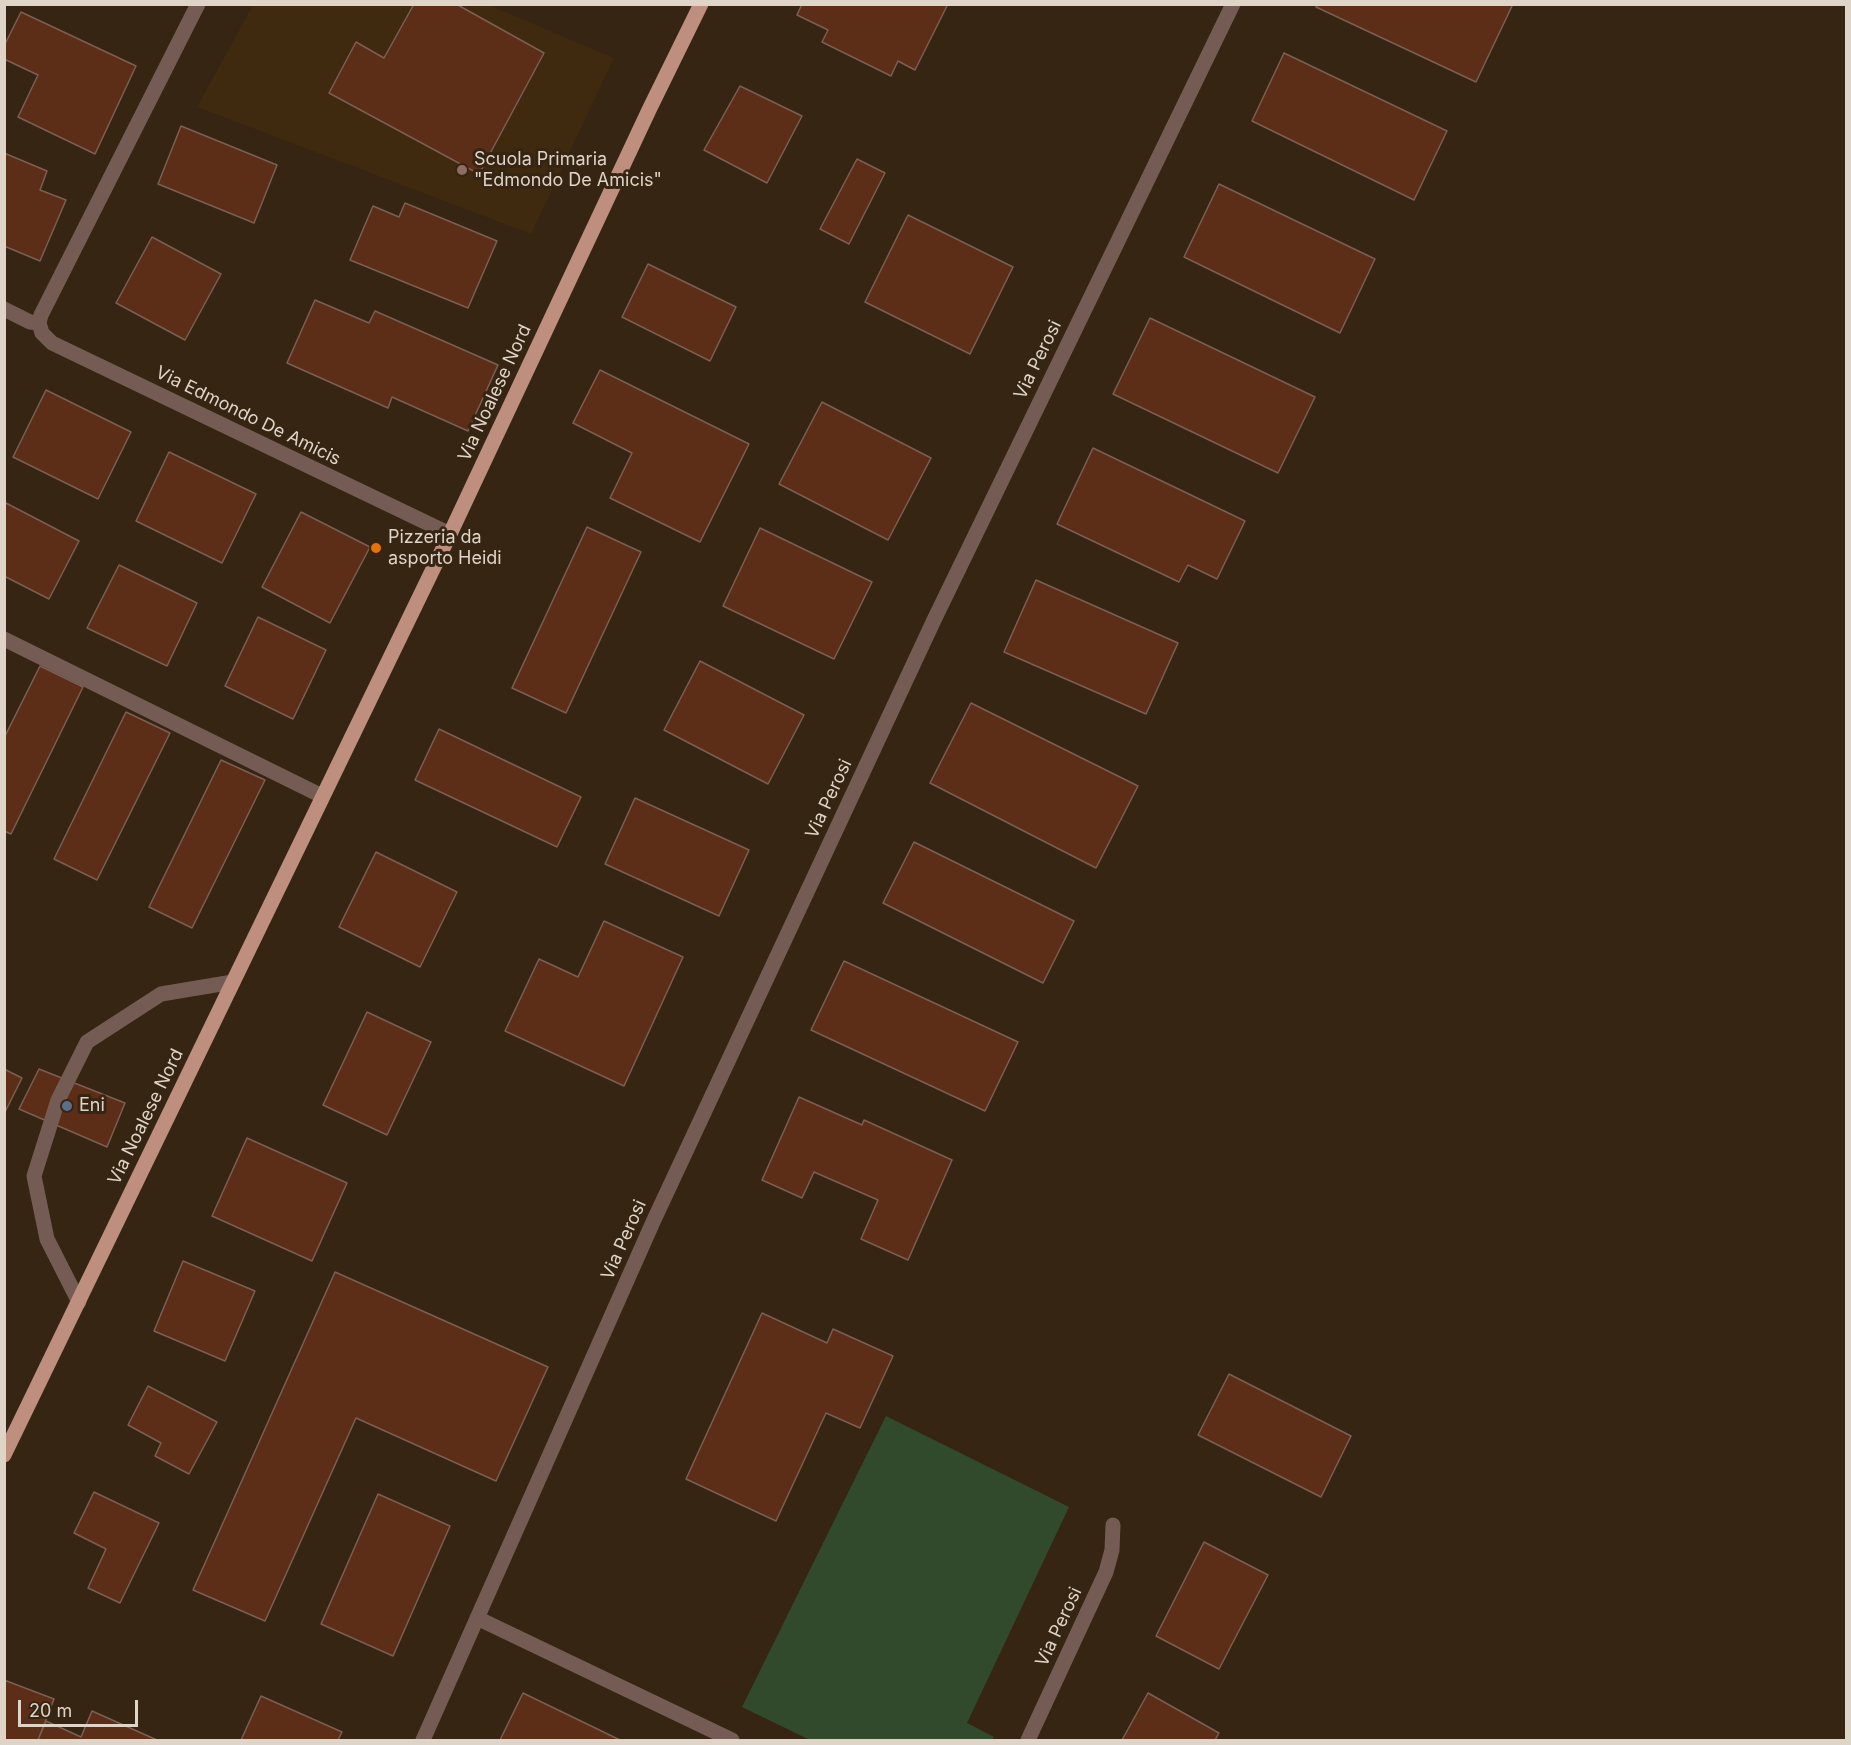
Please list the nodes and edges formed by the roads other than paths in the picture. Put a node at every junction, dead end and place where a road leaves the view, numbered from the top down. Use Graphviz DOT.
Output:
graph roads {
  1 [pos="198,4"];
  2 [pos="701,4"];
  3 [pos="1233,4"];
  4 [pos="4,309"];
  5 [pos="39,322"];
  6 [pos="450,534"];
  7 [pos="4,639"];
  8 [pos="322,796"];
  9 [pos="233,982"];
  10 [pos="79,1302"];
  11 [pos="4,1455"];
  12 [pos="1113,1525"];
  13 [pos="477,1618"];
  14 [pos="423,1740"];
  15 [pos="732,1740"];
  16 [pos="1028,1740"];
  1 -- 5 [label="street"];
  2 -- 6 [label="main road, Via Noalese Nord"];
  3 -- 13 [label="street, Via Perosi"];
  4 -- 5 [label="street"];
  5 -- 6 [label="street, Via Edmondo De Amicis"];
  6 -- 8 [label="main road, Via Noalese Nord"];
  7 -- 8 [label="street"];
  8 -- 9 [label="main road, Via Noalese Nord"];
  9 -- 10 [label="main road, Via Noalese Nord"];
  9 -- 10 [label="street"];
  10 -- 11 [label="main road, Via Noalese Nord"];
  12 -- 16 [label="street, Via Perosi"];
  13 -- 14 [label="street, Via Perosi"];
  13 -- 15 [label="street"];
}
